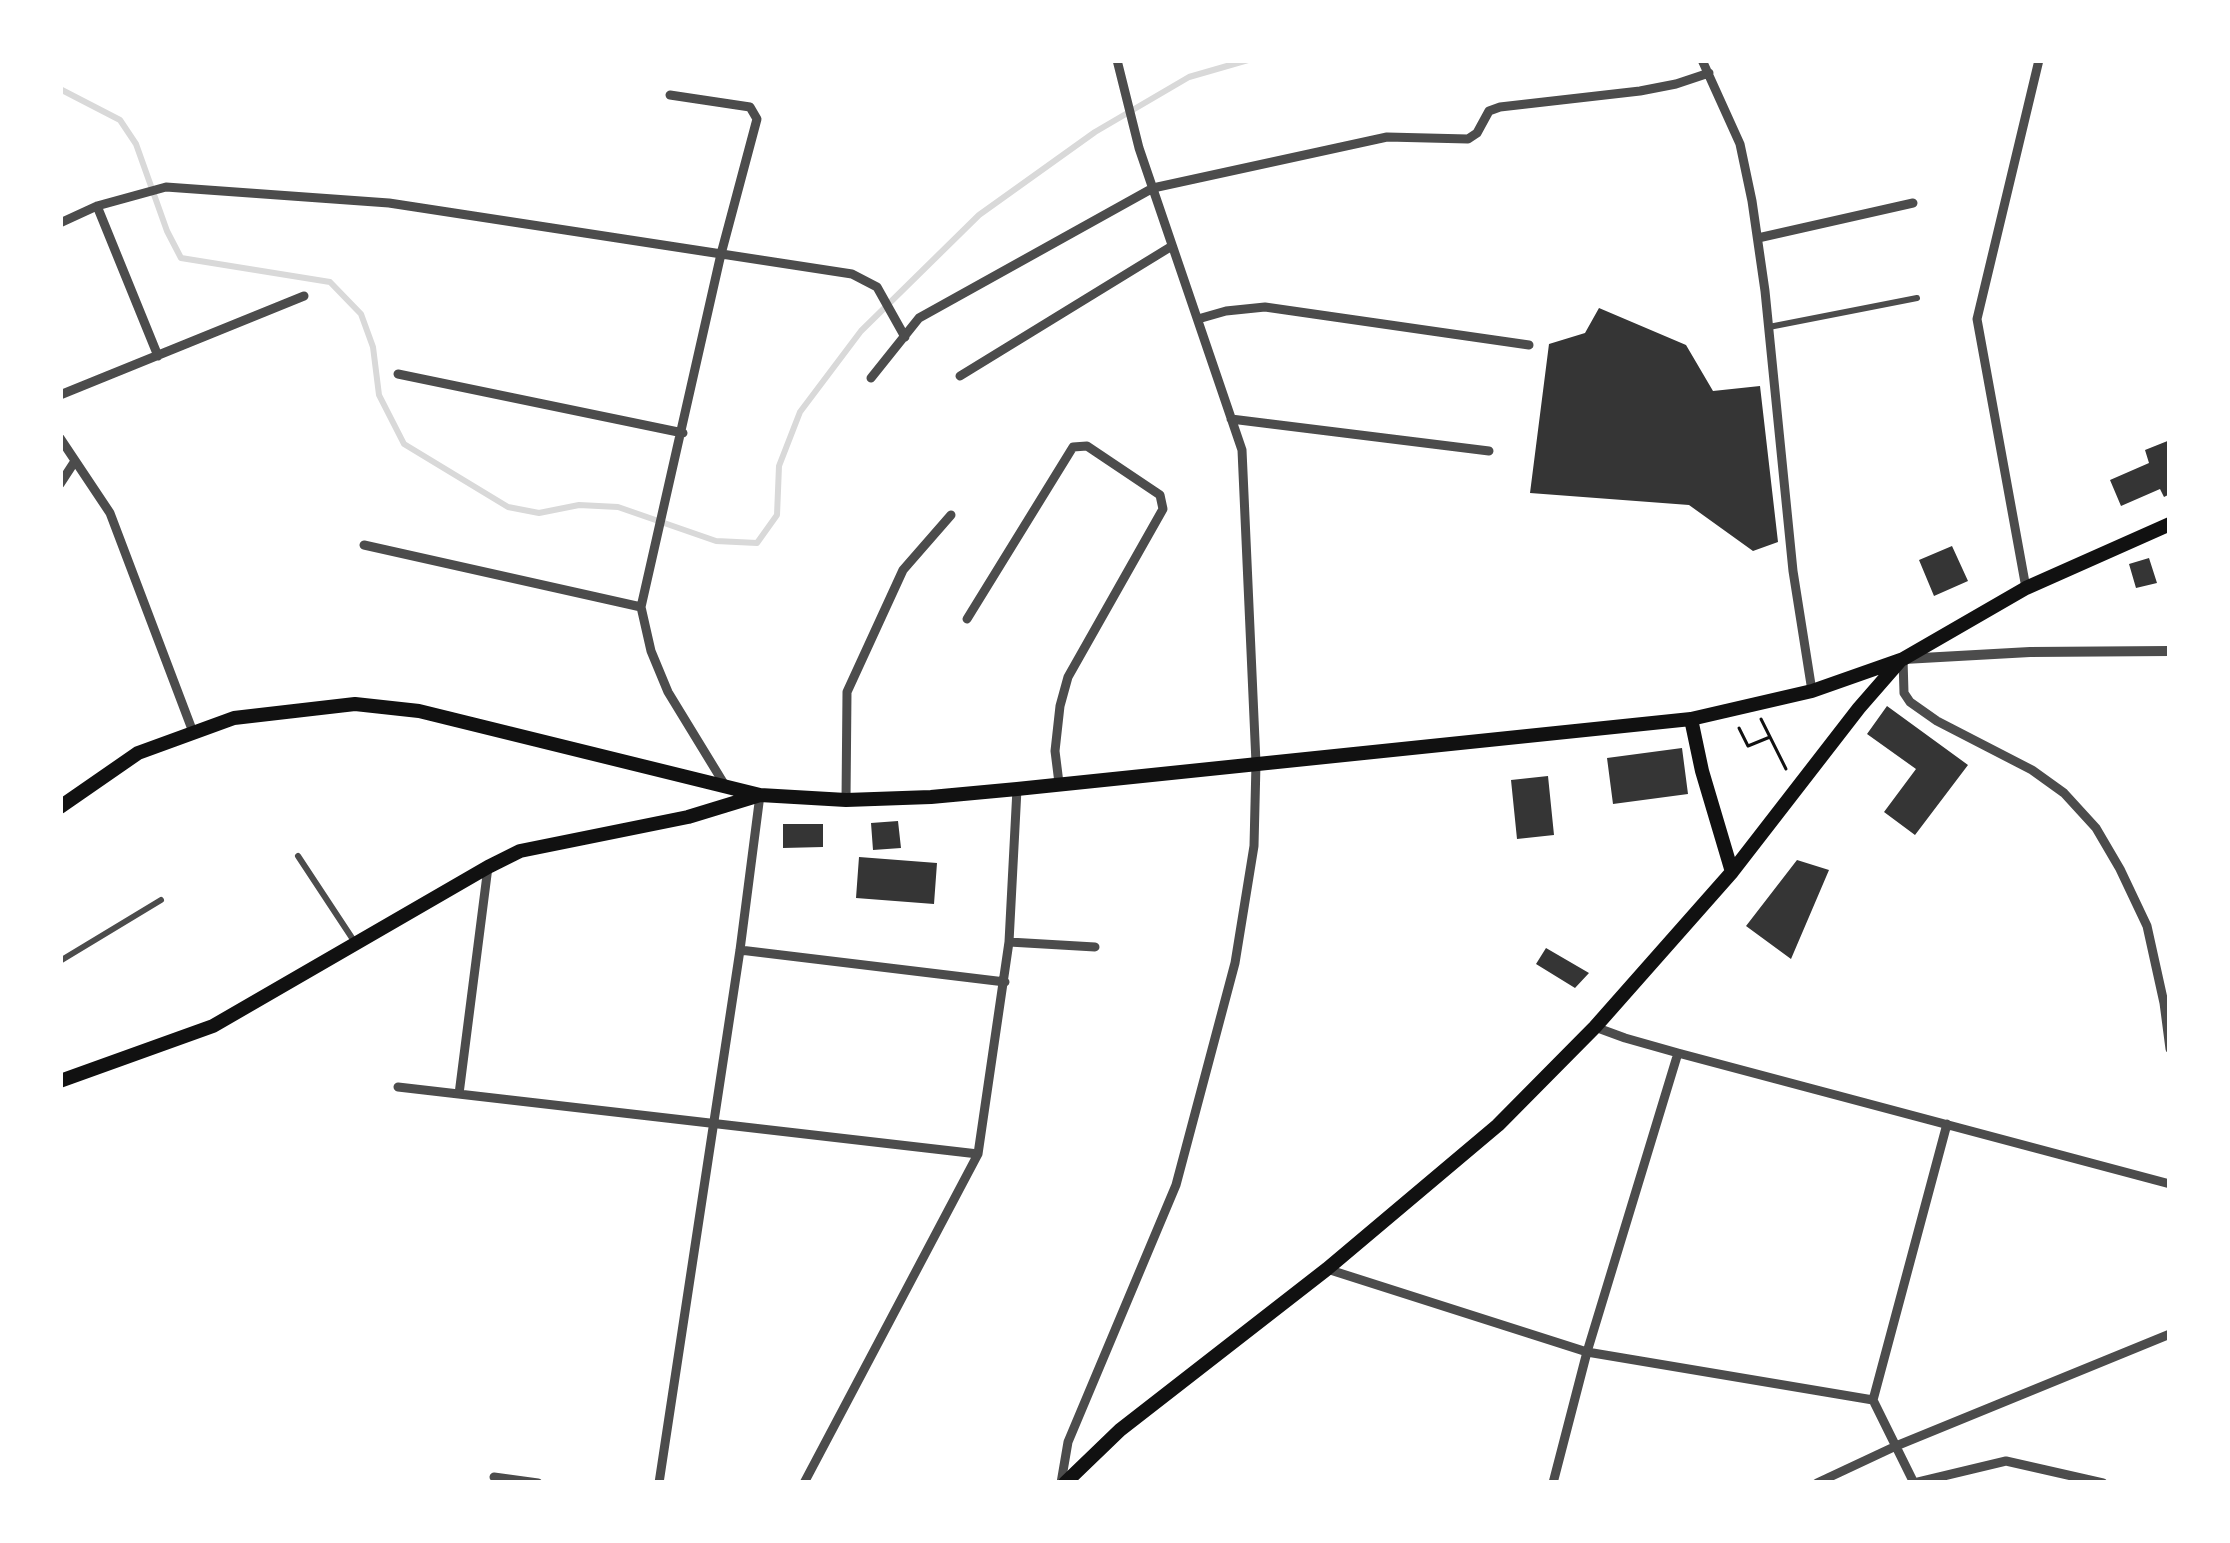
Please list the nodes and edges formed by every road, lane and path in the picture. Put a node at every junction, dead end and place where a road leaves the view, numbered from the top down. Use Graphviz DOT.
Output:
graph roads {
  1 [pos="1118,60"];
  2 [pos="1702,60"];
  3 [pos="2039,60"];
  4 [pos="1709,73"];
  5 [pos="670,95"];
  6 [pos="1153,188"];
  7 [pos="1913,203"];
  8 [pos="98,206"];
  9 [pos="60,223"];
  10 [pos="1758,238"];
  11 [pos="1172,246"];
  12 [pos="721,254"];
  13 [pos="304,296"];
  14 [pos="1917,298"];
  15 [pos="1198,320"];
  16 [pos="1768,327"];
  17 [pos="904,337"];
  18 [pos="1528,345"];
  19 [pos="158,356"];
  20 [pos="398,374"];
  21 [pos="960,376"];
  22 [pos="871,378"];
  23 [pos="60,395"];
  24 [pos="1231,419"];
  25 [pos="683,433"];
  26 [pos="60,438"];
  27 [pos="1489,451"];
  28 [pos="75,461"];
  29 [pos="60,484"];
  30 [pos="950,514"];
  31 [pos="2170,524"];
  32 [pos="364,545"];
  33 [pos="2026,588"];
  34 [pos="641,607"];
  35 [pos="968,619"];
  36 [pos="2170,651"];
  37 [pos="1903,659"];
  38 [pos="1812,691"];
  39 [pos="1756,706"];
  40 [pos="1731,710"];
  41 [pos="1691,719"];
  42 [pos="193,732"];
  43 [pos="1770,737"];
  44 [pos="1256,764"];
  45 [pos="1787,771"];
  46 [pos="1059,783"];
  47 [pos="726,787"];
  48 [pos="1017,789"];
  49 [pos="760,795"];
  50 [pos="846,800"];
  51 [pos="60,807"];
  52 [pos="298,856"];
  53 [pos="488,867"];
  54 [pos="1732,872"];
  55 [pos="161,900"];
  56 [pos="1009,942"];
  57 [pos="356,944"];
  58 [pos="1095,947"];
  59 [pos="740,950"];
  60 [pos="60,961"];
  61 [pos="1005,982"];
  62 [pos="1595,1027"];
  63 [pos="2170,1049"];
  64 [pos="1678,1053"];
  65 [pos="60,1081"];
  66 [pos="398,1088"];
  67 [pos="459,1094"];
  68 [pos="713,1124"];
  69 [pos="1948,1124"];
  70 [pos="978,1154"];
  71 [pos="2170,1184"];
  72 [pos="1328,1269"];
  73 [pos="2170,1334"];
  74 [pos="1587,1352"];
  75 [pos="1874,1400"];
  76 [pos="1896,1446"];
  77 [pos="494,1477"];
  78 [pos="538,1483"];
  79 [pos="659,1483"];
  80 [pos="804,1483"];
  81 [pos="1063,1483"];
  82 [pos="1553,1483"];
  83 [pos="1817,1483"];
  84 [pos="1914,1483"];
  85 [pos="2103,1483"];
  1 -- 6 [label="street"];
  2 -- 4 [label="street"];
  3 -- 33 [label="street"];
  4 -- 6 [label="street"];
  4 -- 10 [label="street"];
  5 -- 12 [label="street"];
  6 -- 11 [label="street"];
  6 -- 17 [label="street"];
  7 -- 10 [label="street"];
  8 -- 9 [label="street"];
  8 -- 12 [label="street"];
  8 -- 19 [label="street"];
  10 -- 16 [label="street"];
  11 -- 15 [label="street"];
  11 -- 21 [label="street"];
  12 -- 17 [label="street"];
  12 -- 25 [label="street"];
  13 -- 19 [label="street"];
  14 -- 16 [label="street"];
  15 -- 18 [label="street"];
  15 -- 24 [label="street"];
  16 -- 38 [label="street"];
  17 -- 22 [label="street"];
  19 -- 23 [label="street"];
  20 -- 25 [label="street"];
  24 -- 27 [label="street"];
  24 -- 44 [label="street"];
  25 -- 34 [label="street"];
  26 -- 28 [label="street"];
  28 -- 29 [label="street"];
  28 -- 42 [label="street"];
  30 -- 50 [label="street"];
  31 -- 33 [label="main road"];
  32 -- 34 [label="street"];
  33 -- 37 [label="main road"];
  34 -- 47 [label="street"];
  35 -- 46 [label="street"];
  36 -- 37 [label="street"];
  37 -- 38 [label="main road"];
  37 -- 54 [label="main road"];
  37 -- 63 [label="street"];
  38 -- 40 [label="main road"];
  39 -- 43 [label="path"];
  40 -- 41 [label="main road"];
  40 -- 43 [label="path"];
  41 -- 44 [label="main road"];
  41 -- 54 [label="main road"];
  42 -- 47 [label="main road"];
  42 -- 51 [label="main road"];
  43 -- 45 [label="path"];
  44 -- 46 [label="main road"];
  44 -- 81 [label="street"];
  46 -- 48 [label="main road"];
  47 -- 49 [label="main road"];
  48 -- 50 [label="main road"];
  48 -- 56 [label="street"];
  49 -- 50 [label="main road"];
  49 -- 53 [label="main road"];
  49 -- 59 [label="street"];
  52 -- 57 [label="street"];
  53 -- 57 [label="main road"];
  53 -- 67 [label="street"];
  54 -- 62 [label="main road"];
  55 -- 60 [label="street"];
  56 -- 58 [label="street"];
  56 -- 61 [label="street"];
  57 -- 65 [label="main road"];
  59 -- 61 [label="street"];
  59 -- 68 [label="street"];
  61 -- 70 [label="street"];
  62 -- 64 [label="street"];
  62 -- 72 [label="main road"];
  64 -- 69 [label="street"];
  64 -- 74 [label="street"];
  66 -- 67 [label="street"];
  67 -- 68 [label="street"];
  68 -- 70 [label="street"];
  68 -- 79 [label="street"];
  69 -- 71 [label="street"];
  69 -- 75 [label="street"];
  70 -- 80 [label="street"];
  72 -- 74 [label="street"];
  72 -- 81 [label="main road"];
  73 -- 76 [label="street"];
  74 -- 75 [label="street"];
  74 -- 82 [label="street"];
  75 -- 76 [label="street"];
  76 -- 83 [label="street"];
  76 -- 84 [label="street"];
  77 -- 78 [label="street"];
  84 -- 85 [label="street"];
}
